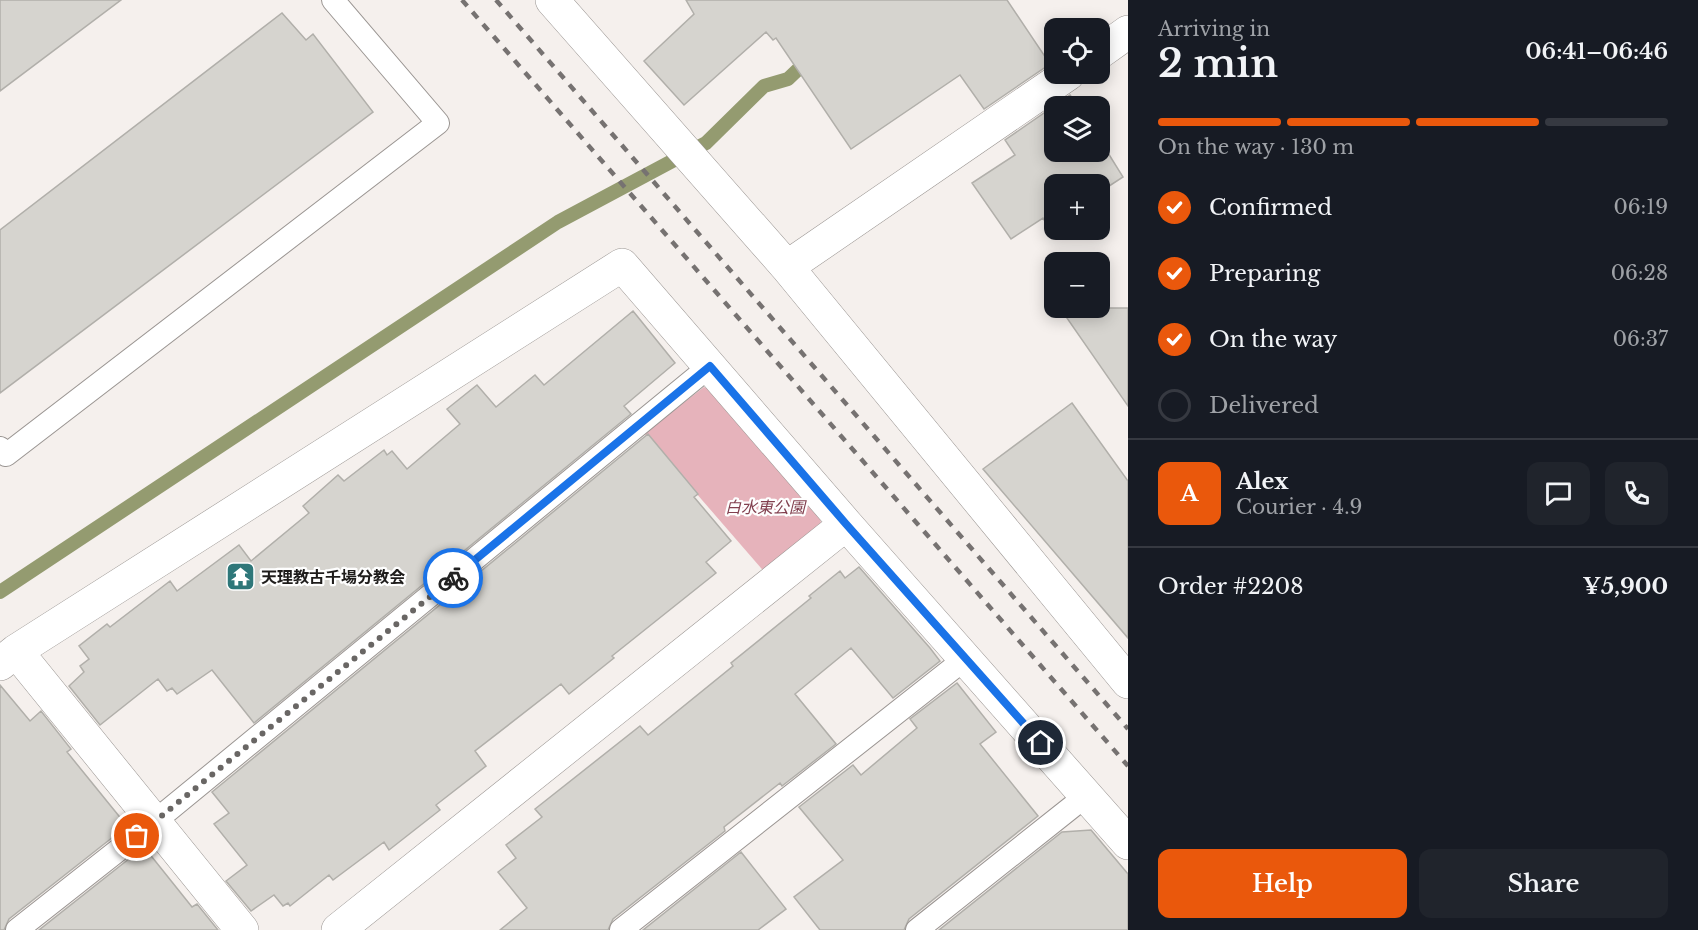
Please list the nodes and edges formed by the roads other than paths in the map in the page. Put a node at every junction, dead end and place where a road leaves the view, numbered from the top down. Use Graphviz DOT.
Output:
graph roads {
  1 [pos="333,0"];
  2 [pos="552,0"];
  3 [pos="1128,33"];
  4 [pos="1110,45"];
  5 [pos="1053,84"];
  6 [pos="787,267"];
  7 [pos="710,366"];
  8 [pos="0,448"];
  9 [pos="846,524"];
  10 [pos="8,657"];
  11 [pos="966,658"];
  12 [pos="1128,682"];
  13 [pos="1087,795"];
  14 [pos="154,822"];
  15 [pos="1128,843"];
  16 [pos="17,930"];
  17 [pos="242,930"];
  18 [pos="338,930"];
  19 [pos="621,930"];
  20 [pos="917,930"];
  1 -- 8 [label="lane"];
  2 -- 6 [label="street"];
  3 -- 4 [label="street"];
  5 -- 6 [label="street"];
  6 -- 12 [label="street"];
  7 -- 9 [label="street"];
  7 -- 10 [label="street"];
  7 -- 14 [label="lane"];
  9 -- 11 [label="street"];
  9 -- 18 [label="street"];
  10 -- 14 [label="street"];
  11 -- 13 [label="street"];
  11 -- 19 [label="lane"];
  13 -- 15 [label="street"];
  13 -- 20 [label="lane"];
  14 -- 16 [label="lane"];
  14 -- 17 [label="street"];
}
